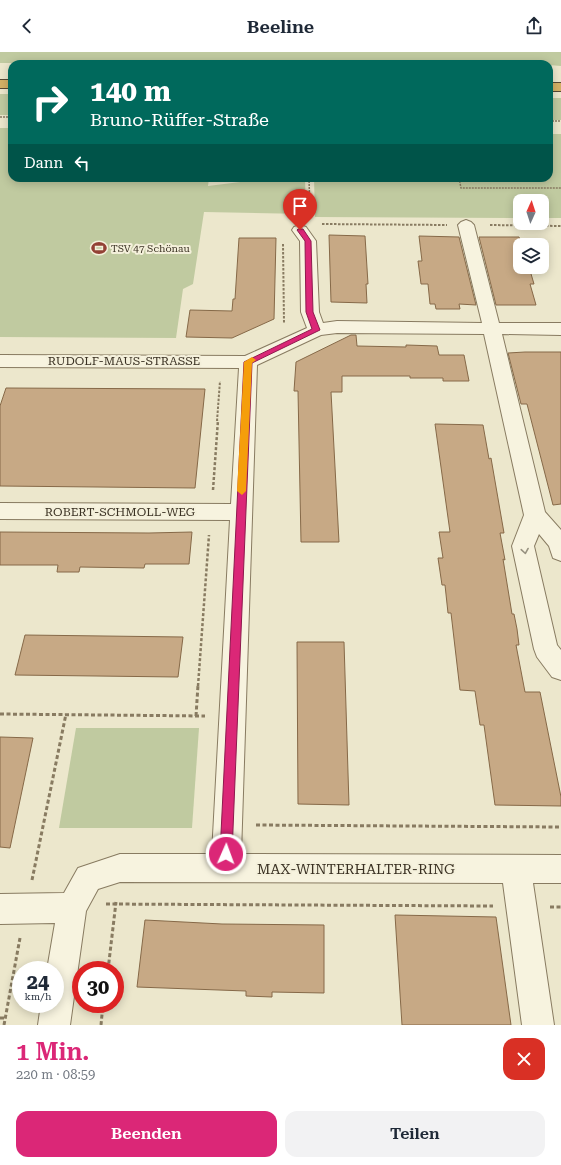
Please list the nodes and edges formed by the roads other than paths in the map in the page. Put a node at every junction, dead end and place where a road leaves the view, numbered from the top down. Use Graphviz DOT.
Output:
graph roads {
  1 [pos="305,224"];
  2 [pos="466,225"];
  3 [pos="492,328"];
  4 [pos="561,329"];
  5 [pos="316,330"];
  6 [pos="0,360"];
  7 [pos="248,362"];
  8 [pos="0,512"];
  9 [pos="240,512"];
  10 [pos="536,515"];
  11 [pos="561,552"];
  12 [pos="561,669"];
  13 [pos="226,868"];
  14 [pos="516,869"];
  15 [pos="561,869"];
  16 [pos="72,908"];
  17 [pos="13,909"];
  18 [pos="54,1025"];
  19 [pos="538,1025"];
  1 -- 5 [label="street"];
  2 -- 3 [label="street"];
  3 -- 4 [label="street"];
  3 -- 5 [label="street"];
  3 -- 10 [label="street"];
  5 -- 7 [label="street"];
  6 -- 7 [label="street, RUDOLF-MAUS-STRASSE"];
  7 -- 9 [label="street"];
  8 -- 9 [label="street, ROBERT-SCHMOLL-WEG"];
  9 -- 13 [label="street"];
  10 -- 11 [label="street"];
  10 -- 12 [label="street, one-way"];
  13 -- 14 [label="street, MAX-WINTERHALTER-RING"];
  13 -- 16 [label="street, MAX-WINTERHALTER-RING"];
  14 -- 15 [label="street, MAX-WINTERHALTER-RING"];
  14 -- 19 [label="street"];
  16 -- 17 [label="street"];
  16 -- 18 [label="street, MAX-WINTERHALTER-RING"];
}
